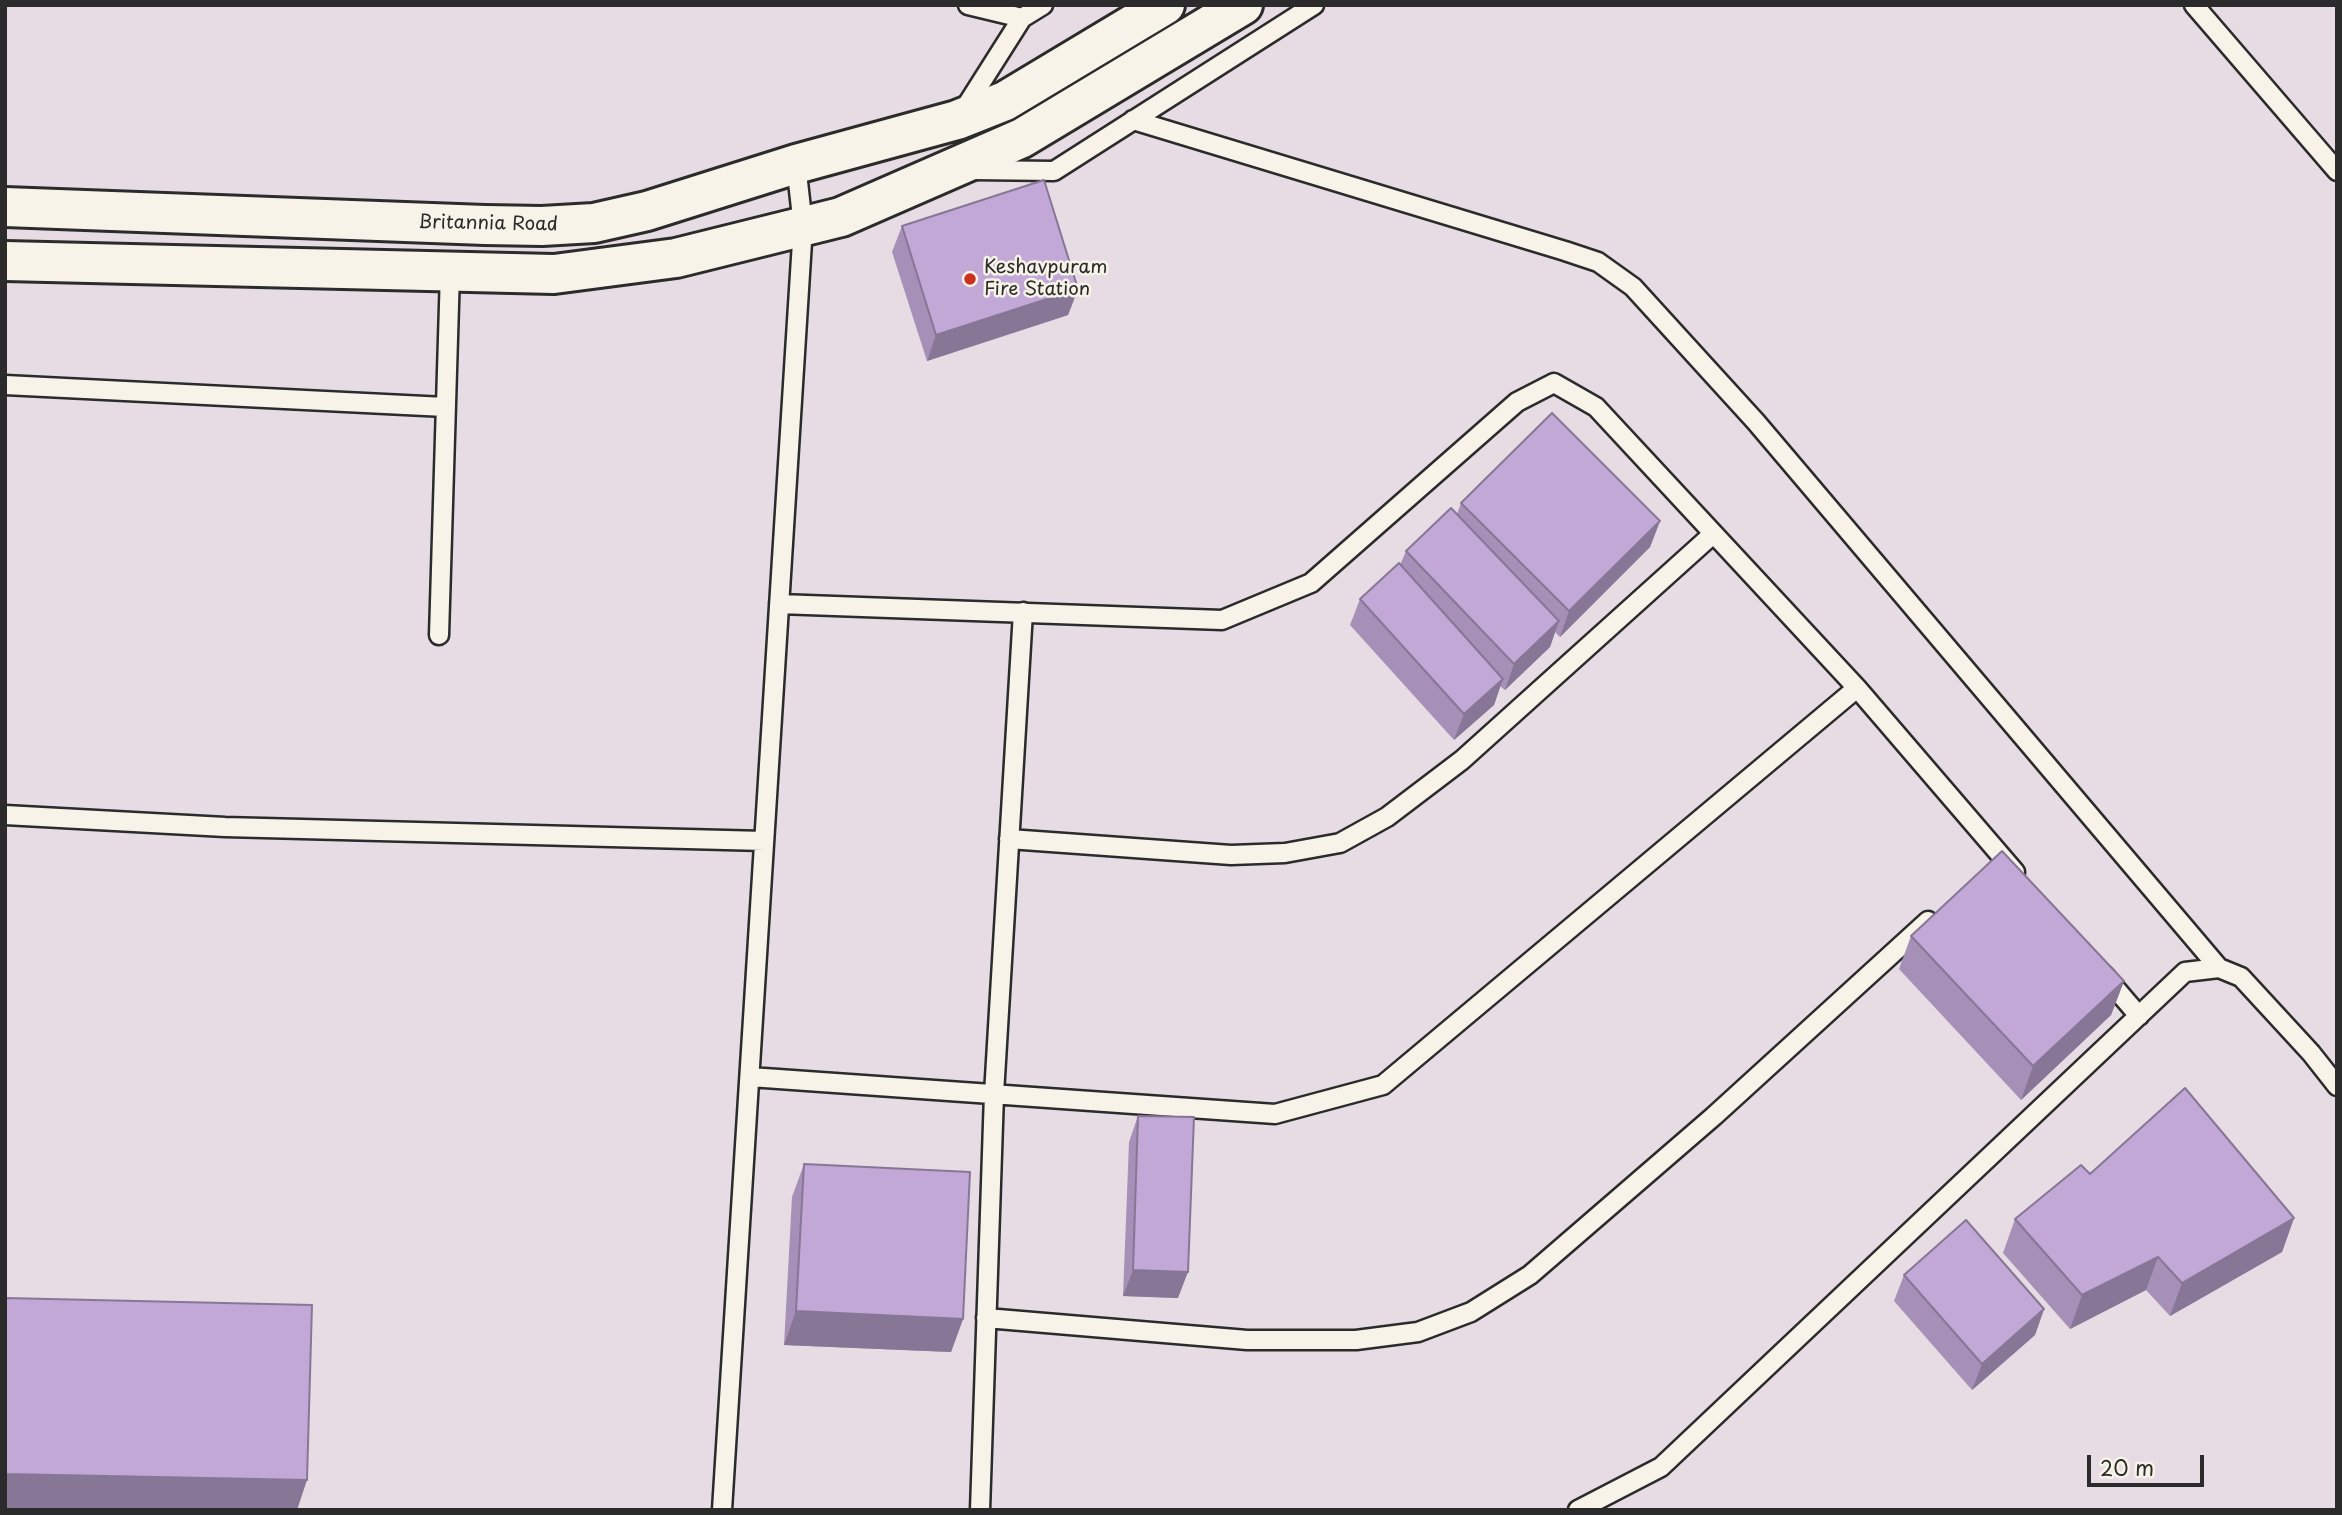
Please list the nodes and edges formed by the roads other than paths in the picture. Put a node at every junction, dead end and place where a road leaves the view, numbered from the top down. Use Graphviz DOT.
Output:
graph roads {
  1 [pos="968,5"];
  2 [pos="1043,5"];
  3 [pos="1165,5"];
  4 [pos="1243,5"];
  5 [pos="1314,5"];
  6 [pos="2194,5"];
  7 [pos="1022,18"];
  8 [pos="957,120"];
  9 [pos="1133,120"];
  10 [pos="796,164"];
  11 [pos="950,170"];
  12 [pos="2337,171"];
  13 [pos="5,207"];
  14 [pos="803,226"];
  15 [pos="5,261"];
  16 [pos="450,272"];
  17 [pos="5,385"];
  18 [pos="445,407"];
  19 [pos="1713,534"];
  20 [pos="779,604"];
  21 [pos="1023,612"];
  22 [pos="439,635"];
  23 [pos="1857,688"];
  24 [pos="5,815"];
  25 [pos="1009,839"];
  26 [pos="764,841"];
  27 [pos="2027,886"];
  28 [pos="1939,911"];
  29 [pos="2096,966"];
  30 [pos="2219,968"];
  31 [pos="2139,1017"];
  32 [pos="750,1077"];
  33 [pos="2337,1086"];
  34 [pos="994,1094"];
  35 [pos="986,1318"];
  36 [pos="722,1510"];
  37 [pos="980,1510"];
  38 [pos="1578,1510"];
  1 -- 7 [label="lane"];
  2 -- 7 [label="lane"];
  3 -- 8 [label="main road, Britannia Road"];
  4 -- 11 [label="main road"];
  5 -- 9 [label="lane"];
  6 -- 12 [label="lane"];
  7 -- 8 [label="lane"];
  8 -- 10 [label="main road, Britannia Road"];
  9 -- 11 [label="lane"];
  9 -- 30 [label="lane"];
  10 -- 13 [label="main road, Britannia Road"];
  10 -- 14 [label="lane"];
  11 -- 14 [label="main road"];
  14 -- 16 [label="main road"];
  14 -- 20 [label="lane"];
  15 -- 16 [label="main road"];
  16 -- 18 [label="lane"];
  17 -- 18 [label="lane"];
  18 -- 22 [label="lane"];
  19 -- 21 [label="lane"];
  19 -- 23 [label="lane"];
  19 -- 25 [label="lane"];
  20 -- 21 [label="lane"];
  20 -- 26 [label="lane"];
  21 -- 25 [label="lane"];
  23 -- 27 [label="lane"];
  23 -- 34 [label="lane"];
  24 -- 26 [label="lane"];
  25 -- 34 [label="lane"];
  26 -- 32 [label="lane"];
  28 -- 35 [label="lane"];
  29 -- 31 [label="lane"];
  30 -- 31 [label="lane"];
  30 -- 33 [label="lane"];
  31 -- 38 [label="lane"];
  32 -- 34 [label="lane"];
  32 -- 36 [label="lane"];
  34 -- 35 [label="lane"];
  35 -- 37 [label="lane"];
}
